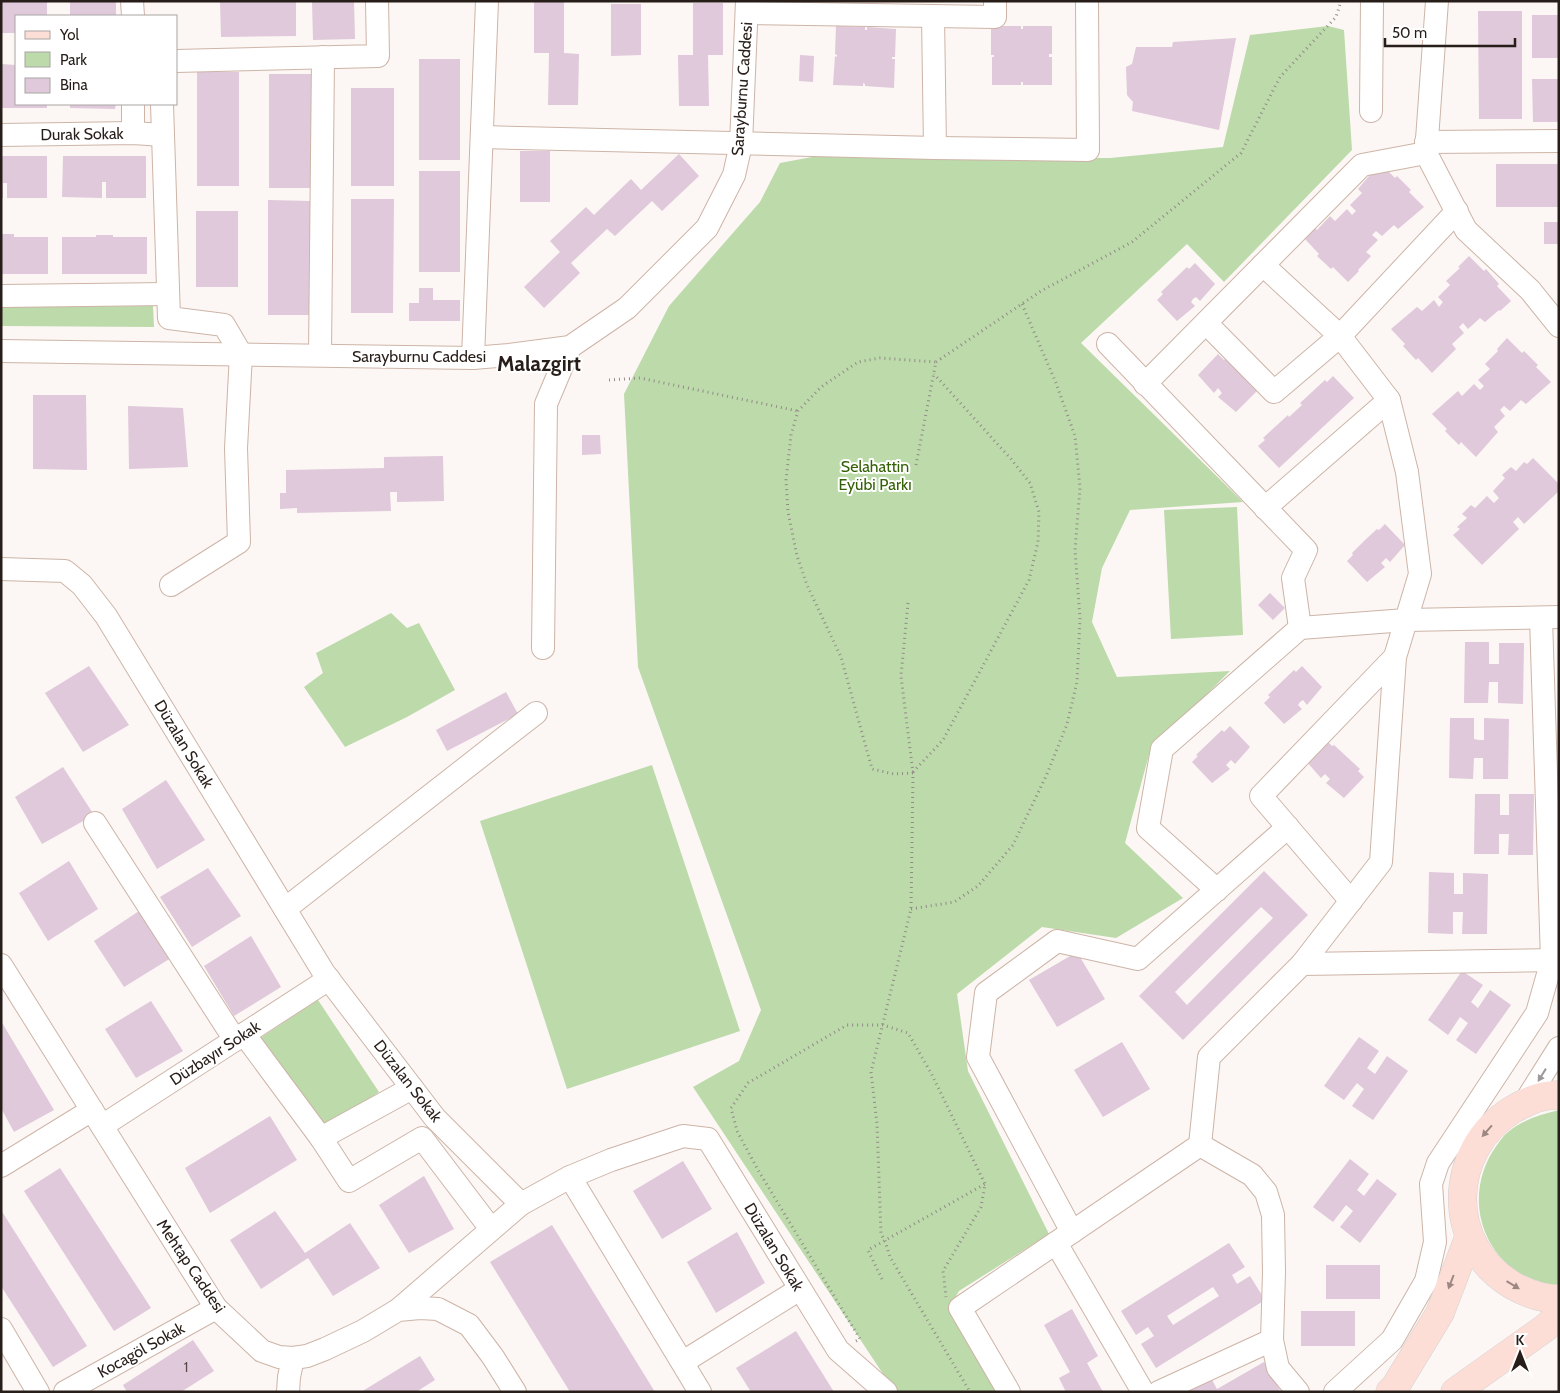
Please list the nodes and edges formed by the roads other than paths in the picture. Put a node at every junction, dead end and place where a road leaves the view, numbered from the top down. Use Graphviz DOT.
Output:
graph roads {
  1 [pos="132,1"];
  2 [pos="377,1"];
  3 [pos="487,1"];
  4 [pos="995,1"];
  5 [pos="1087,1"];
  6 [pos="1372,1"];
  7 [pos="1437,1"];
  8 [pos="747,7"];
  9 [pos="803,7"];
  10 [pos="132,15"];
  11 [pos="933,16"];
  12 [pos="323,57"];
  13 [pos="178,61"];
  14 [pos="133,105"];
  15 [pos="162,105"];
  16 [pos="1371,111"];
  17 [pos="133,133"];
  18 [pos="1,135"];
  19 [pos="163,135"];
  20 [pos="482,137"];
  21 [pos="1559,141"];
  22 [pos="741,144"];
  23 [pos="1426,147"];
  24 [pos="935,148"];
  25 [pos="1457,212"];
  26 [pos="1263,265"];
  27 [pos="1530,290"];
  28 [pos="168,294"];
  29 [pos="1,296"];
  30 [pos="1559,303"];
  31 [pos="1206,323"];
  32 [pos="1559,326"];
  33 [pos="1340,336"];
  34 [pos="1108,344"];
  35 [pos="570,347"];
  36 [pos="1,351"];
  37 [pos="241,354"];
  38 [pos="320,355"];
  39 [pos="473,358"];
  40 [pos="1145,384"];
  41 [pos="1389,400"];
  42 [pos="1265,508"];
  43 [pos="1,569"];
  44 [pos="171,585"];
  45 [pos="1550,617"];
  46 [pos="1406,620"];
  47 [pos="1300,628"];
  48 [pos="543,648"];
  49 [pos="1395,657"];
  50 [pos="536,713"];
  51 [pos="95,823"];
  52 [pos="1288,827"];
  53 [pos="1217,890"];
  54 [pos="1351,901"];
  55 [pos="285,909"];
  56 [pos="1556,960"];
  57 [pos="1302,964"];
  58 [pos="1,965"];
  59 [pos="329,979"];
  60 [pos="9,993"];
  61 [pos="240,1037"];
  62 [pos="1559,1048"];
  63 [pos="412,1088"];
  64 [pos="1559,1095"];
  65 [pos="1525,1102"];
  66 [pos="97,1118"];
  67 [pos="321,1138"];
  68 [pos="1200,1145"];
  69 [pos="1,1166"];
  70 [pos="570,1177"];
  71 [pos="521,1204"];
  72 [pos="491,1230"];
  73 [pos="1064,1237"];
  74 [pos="1469,1237"];
  75 [pos="800,1289"];
  76 [pos="1559,1299"];
  77 [pos="216,1308"];
  78 [pos="398,1310"];
  79 [pos="1559,1316"];
  80 [pos="1,1329"];
  81 [pos="1272,1340"];
  82 [pos="293,1358"];
  83 [pos="682,1362"];
  84 [pos="38,1392"];
  85 [pos="65,1392"];
  86 [pos="288,1392"];
  87 [pos="515,1392"];
  88 [pos="700,1392"];
  89 [pos="886,1392"];
  90 [pos="1009,1392"];
  91 [pos="1143,1392"];
  92 [pos="1159,1392"];
  93 [pos="1298,1392"];
  94 [pos="1335,1392"];
  95 [pos="1390,1392"];
  96 [pos="1455,1392"];
  1 -- 10 [label="street"];
  2 -- 12 [label="street"];
  3 -- 20 [label="street"];
  4 -- 11 [label="street"];
  5 -- 24 [label="street"];
  6 -- 16 [label="street"];
  7 -- 23 [label="street"];
  8 -- 9 [label="street"];
  8 -- 22 [label="street, Sarayburnu Caddesi"];
  9 -- 11 [label="street"];
  11 -- 24 [label="street"];
  12 -- 13 [label="street"];
  12 -- 38 [label="street"];
  14 -- 17 [label="street"];
  15 -- 19 [label="street"];
  17 -- 18 [label="street, Durak Sokak"];
  17 -- 19 [label="street, Durak Sokak"];
  19 -- 28 [label="street"];
  20 -- 22 [label="street"];
  20 -- 39 [label="street"];
  21 -- 23 [label="street"];
  22 -- 24 [label="street"];
  22 -- 35 [label="street, Sarayburnu Caddesi"];
  23 -- 25 [label="street"];
  23 -- 26 [label="street"];
  25 -- 27 [label="street"];
  25 -- 33 [label="street"];
  26 -- 31 [label="street"];
  26 -- 33 [label="street"];
  27 -- 30 [label="street"];
  27 -- 32 [label="street"];
  28 -- 29 [label="street"];
  28 -- 37 [label="street"];
  31 -- 33 [label="street"];
  31 -- 40 [label="street"];
  33 -- 41 [label="street"];
  34 -- 40 [label="street"];
  35 -- 39 [label="street, Sarayburnu Caddesi"];
  35 -- 48 [label="street"];
  36 -- 37 [label="street, Sarayburnu Caddesi"];
  37 -- 38 [label="street, Sarayburnu Caddesi"];
  37 -- 44 [label="street"];
  38 -- 39 [label="street, Sarayburnu Caddesi"];
  40 -- 42 [label="street"];
  41 -- 42 [label="street"];
  41 -- 46 [label="street"];
  42 -- 47 [label="street"];
  43 -- 55 [label="street, Düzalan Sokak"];
  45 -- 46 [label="street"];
  45 -- 56 [label="street"];
  46 -- 47 [label="street"];
  46 -- 49 [label="street"];
  47 -- 53 [label="street"];
  49 -- 52 [label="street"];
  49 -- 54 [label="street"];
  50 -- 55 [label="street"];
  51 -- 61 [label="street"];
  52 -- 53 [label="street"];
  52 -- 54 [label="street"];
  53 -- 73 [label="street"];
  54 -- 57 [label="street"];
  55 -- 59 [label="street, Düzalan Sokak"];
  56 -- 57 [label="street"];
  56 -- 94 [label="street"];
  57 -- 68 [label="street"];
  58 -- 60 [label="street, Mehtap Caddesi"];
  59 -- 61 [label="street, Düzbayır Sokak"];
  59 -- 63 [label="street, Düzalan Sokak"];
  60 -- 66 [label="street, Mehtap Caddesi"];
  61 -- 66 [label="street, Düzbayır Sokak"];
  61 -- 67 [label="street"];
  62 -- 65 [label="street, one-way"];
  63 -- 67 [label="street"];
  63 -- 71 [label="street, Düzalan Sokak"];
  64 -- 65 [label="main road"];
  65 -- 74 [label="main road, one-way"];
  66 -- 69 [label="street, Düzbayır Sokak"];
  66 -- 77 [label="street, Mehtap Caddesi"];
  67 -- 72 [label="street"];
  68 -- 73 [label="street"];
  68 -- 81 [label="street"];
  70 -- 71 [label="street, Düzalan Sokak"];
  70 -- 75 [label="street, Düzalan Sokak"];
  70 -- 83 [label="street"];
  71 -- 72 [label="street"];
  72 -- 78 [label="street"];
  73 -- 90 [label="street"];
  73 -- 91 [label="street"];
  74 -- 76 [label="main road, one-way"];
  74 -- 95 [label="main road, one-way"];
  75 -- 83 [label="street"];
  75 -- 89 [label="street, Düzalan Sokak"];
  77 -- 82 [label="street, Mehtap Caddesi"];
  77 -- 85 [label="street, Kocagöl Sokak"];
  78 -- 82 [label="street, Mehtap Caddesi"];
  78 -- 87 [label="street, Mehtap Caddesi"];
  79 -- 96 [label="main road"];
  80 -- 84 [label="street"];
  81 -- 92 [label="street"];
  81 -- 93 [label="street"];
  82 -- 86 [label="street"];
  83 -- 88 [label="street"];
}
